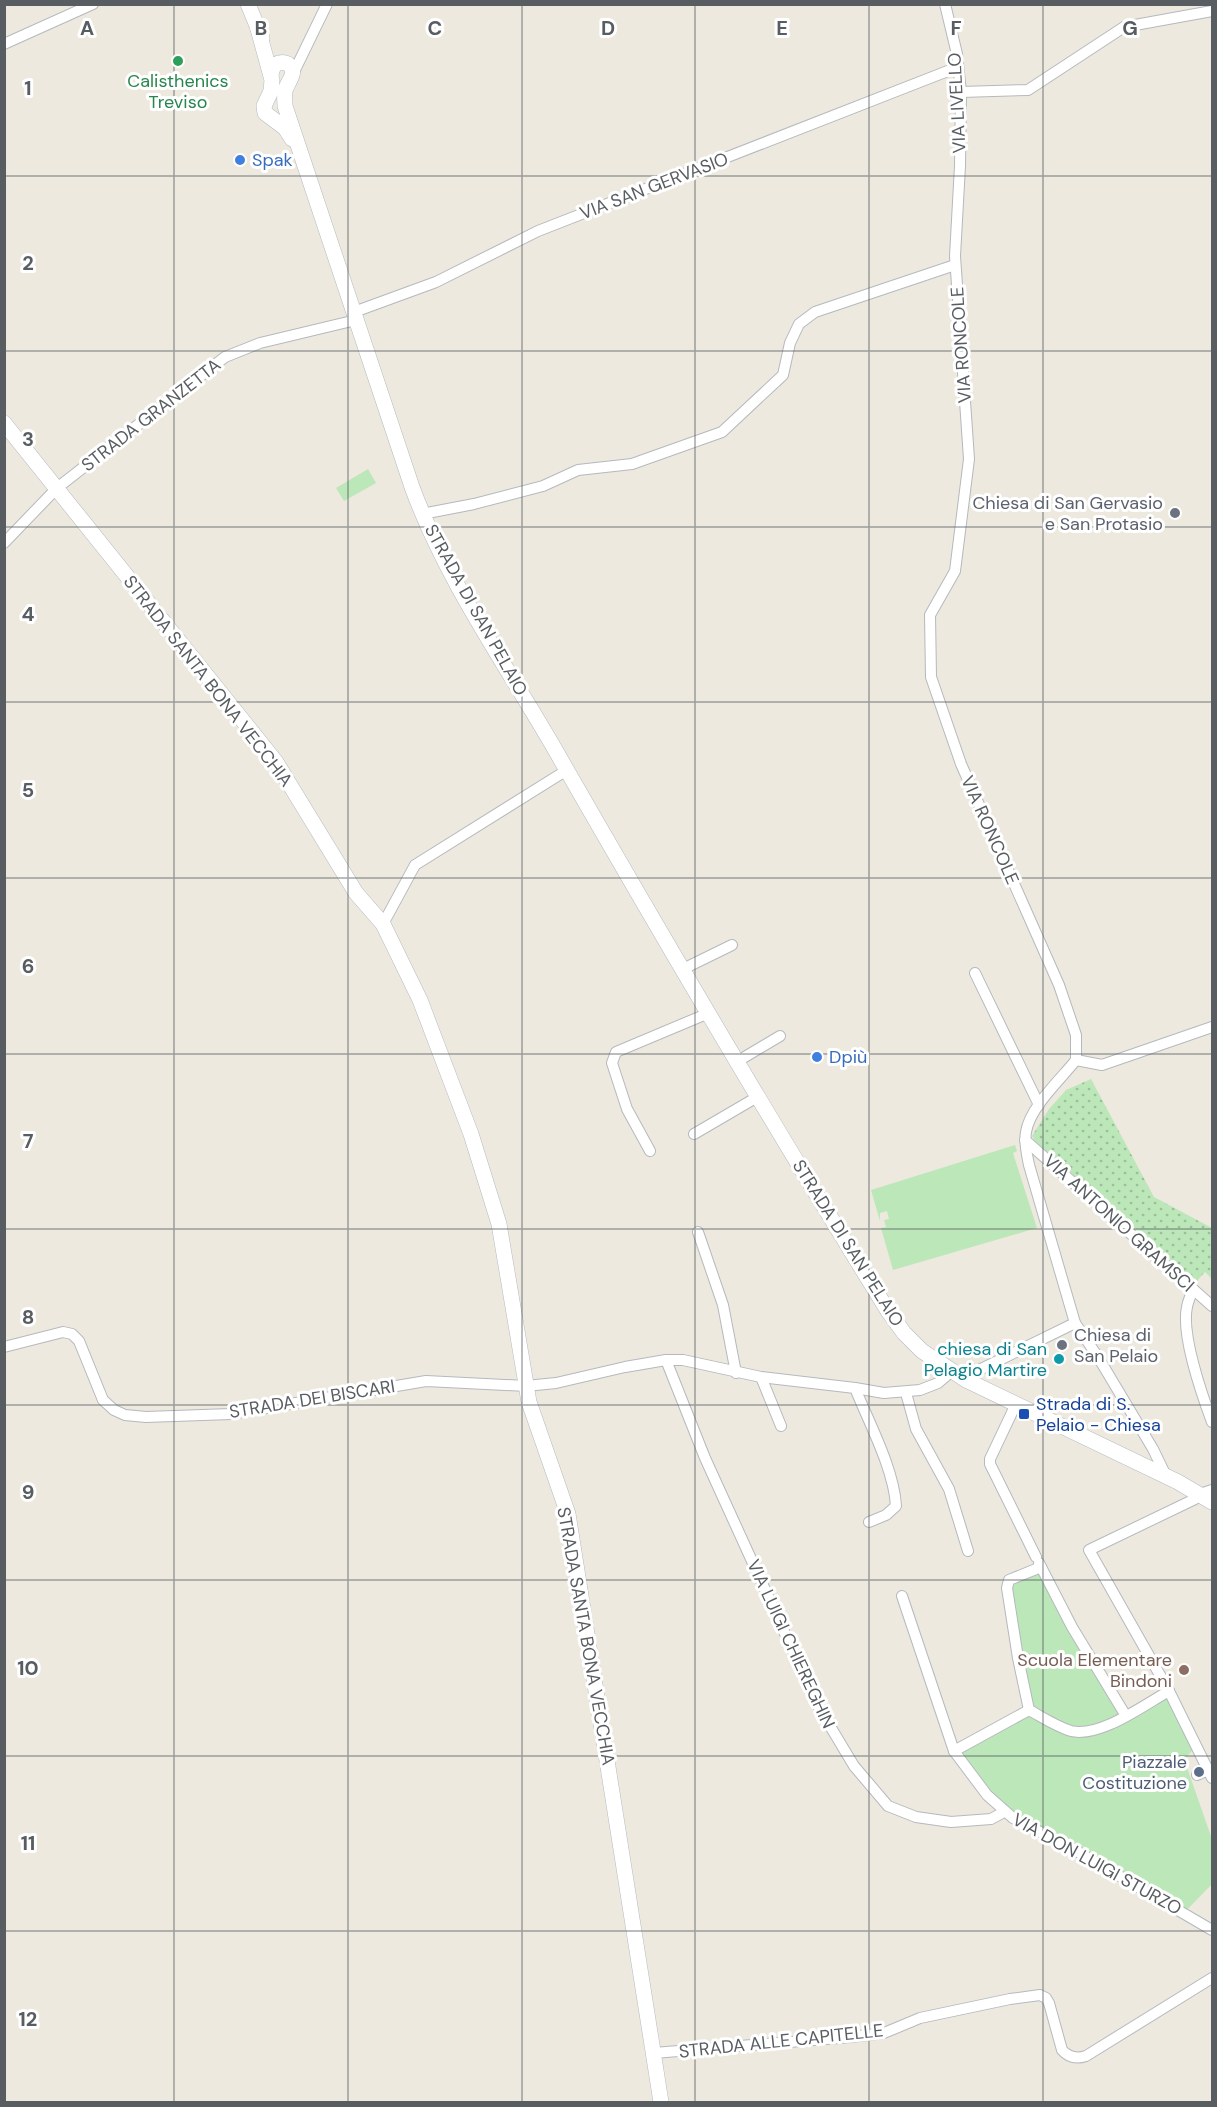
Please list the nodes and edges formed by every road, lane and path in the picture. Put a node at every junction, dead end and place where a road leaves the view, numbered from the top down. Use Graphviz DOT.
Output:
graph roads {
  1 [pos="93,4"];
  2 [pos="248,4"];
  3 [pos="327,4"];
  4 [pos="945,4"];
  5 [pos="1212,11"];
  6 [pos="258,29"];
  7 [pos="4,44"];
  8 [pos="293,61"];
  9 [pos="268,67"];
  10 [pos="958,67"];
  11 [pos="961,92"];
  12 [pos="282,116"];
  13 [pos="960,166"];
  14 [pos="956,265"];
  15 [pos="355,316"];
  16 [pos="4,423"];
  17 [pos="57,488"];
  18 [pos="422,514"];
  19 [pos="4,543"];
  20 [pos="567,770"];
  21 [pos="383,924"];
  22 [pos="732,945"];
  23 [pos="683,969"];
  24 [pos="975,973"];
  25 [pos="709,1013"];
  26 [pos="1212,1027"];
  27 [pos="780,1035"];
  28 [pos="1077,1060"];
  29 [pos="738,1061"];
  30 [pos="759,1096"];
  31 [pos="1039,1105"];
  32 [pos="694,1134"];
  33 [pos="1025,1140"];
  34 [pos="650,1151"];
  35 [pos="698,1232"];
  36 [pos="1193,1289"];
  37 [pos="1212,1306"];
  38 [pos="1075,1323"];
  39 [pos="4,1347"];
  40 [pos="666,1360"];
  41 [pos="952,1371"];
  42 [pos="736,1373"];
  43 [pos="761,1377"];
  44 [pos="966,1380"];
  45 [pos="526,1386"];
  46 [pos="855,1388"];
  47 [pos="906,1393"];
  48 [pos="1016,1404"];
  49 [pos="1212,1422"];
  50 [pos="781,1426"];
  51 [pos="1153,1449"];
  52 [pos="1145,1465"];
  53 [pos="1166,1476"];
  54 [pos="1208,1495"];
  55 [pos="869,1522"];
  56 [pos="968,1551"];
  57 [pos="1039,1563"];
  58 [pos="902,1596"];
  59 [pos="1169,1691"];
  60 [pos="1029,1710"];
  61 [pos="1126,1716"];
  62 [pos="954,1751"];
  63 [pos="1210,1774"];
  64 [pos="1197,1775"];
  65 [pos="1004,1812"];
  66 [pos="1212,1930"];
  67 [pos="1212,1978"];
  68 [pos="654,2053"];
  69 [pos="661,2103"];
  1 -- 7 [label="street"];
  2 -- 6 [label="main road"];
  3 -- 8 [label="street"];
  4 -- 10 [label="street, VIA LIVELLO"];
  5 -- 11 [label="street"];
  6 -- 8 [label="main road"];
  6 -- 9 [label="main road"];
  8 -- 9 [label="main road"];
  8 -- 12 [label="main road"];
  9 -- 12 [label="main road"];
  10 -- 11 [label="street, VIA LIVELLO"];
  10 -- 15 [label="street, VIA SAN GERVASIO"];
  11 -- 13 [label="street, VIA LIVELLO"];
  12 -- 15 [label="main road, STRADA DI SAN PELAIO"];
  13 -- 14 [label="street, VIA RONCOLE"];
  14 -- 18 [label="street"];
  14 -- 28 [label="street, VIA RONCOLE"];
  15 -- 17 [label="street, STRADA GRANZETTA"];
  15 -- 18 [label="main road, STRADA DI SAN PELAIO"];
  16 -- 17 [label="main road, STRADA SANTA BONA VECCHIA"];
  17 -- 19 [label="street, STRADA GRANZETTA"];
  17 -- 21 [label="main road, STRADA SANTA BONA VECCHIA"];
  18 -- 20 [label="main road, STRADA DI SAN PELAIO"];
  20 -- 21 [label="street"];
  20 -- 23 [label="main road, STRADA DI SAN PELAIO"];
  21 -- 45 [label="main road, STRADA SANTA BONA VECCHIA"];
  22 -- 23 [label="street"];
  23 -- 25 [label="main road, STRADA DI SAN PELAIO"];
  24 -- 31 [label="street"];
  25 -- 29 [label="main road, STRADA DI SAN PELAIO"];
  25 -- 34 [label="street"];
  26 -- 28 [label="street"];
  27 -- 29 [label="street"];
  28 -- 31 [label="street"];
  29 -- 30 [label="main road, STRADA DI SAN PELAIO"];
  30 -- 32 [label="street"];
  30 -- 41 [label="main road, STRADA DI SAN PELAIO"];
  31 -- 33 [label="street"];
  33 -- 36 [label="street, VIA ANTONIO GRAMSCI"];
  33 -- 38 [label="street"];
  35 -- 42 [label="street"];
  36 -- 37 [label="street, VIA ANTONIO GRAMSCI"];
  36 -- 49 [label="street"];
  38 -- 44 [label="street"];
  38 -- 51 [label="street"];
  39 -- 45 [label="street, STRADA DEI BISCARI"];
  40 -- 42 [label="street, STRADA DEI BISCARI"];
  40 -- 45 [label="street, STRADA DEI BISCARI"];
  40 -- 65 [label="street, VIA LUIGI CHIEREGHIN"];
  41 -- 44 [label="main road, STRADA DI SAN PELAIO"];
  41 -- 47 [label="street, STRADA DEI BISCARI"];
  42 -- 43 [label="street, STRADA DEI BISCARI"];
  43 -- 46 [label="street, STRADA DEI BISCARI"];
  43 -- 50 [label="street"];
  44 -- 48 [label="main road, STRADA DI SAN PELAIO"];
  45 -- 68 [label="main road, STRADA SANTA BONA VECCHIA"];
  46 -- 47 [label="street, STRADA DEI BISCARI"];
  46 -- 55 [label="street"];
  47 -- 56 [label="street"];
  48 -- 52 [label="main road, STRADA DI SAN PELAIO"];
  48 -- 57 [label="street"];
  51 -- 52 [label="street"];
  51 -- 53 [label="street"];
  52 -- 53 [label="main road, STRADA DI SAN PELAIO"];
  53 -- 54 [label="main road, STRADA DI SAN PELAIO"];
  54 -- 59 [label="street"];
  57 -- 60 [label="street"];
  57 -- 61 [label="street"];
  58 -- 62 [label="street, VIA DON LUIGI STURZO"];
  59 -- 61 [label="street"];
  59 -- 63 [label="street"];
  60 -- 61 [label="street"];
  60 -- 62 [label="street"];
  62 -- 65 [label="street, VIA DON LUIGI STURZO"];
  63 -- 64 [label="street"];
  65 -- 66 [label="street, VIA DON LUIGI STURZO"];
  67 -- 68 [label="street, STRADA ALLE CAPITELLE"];
  68 -- 69 [label="main road, STRADA SANTA BONA VECCHIA"];
}
